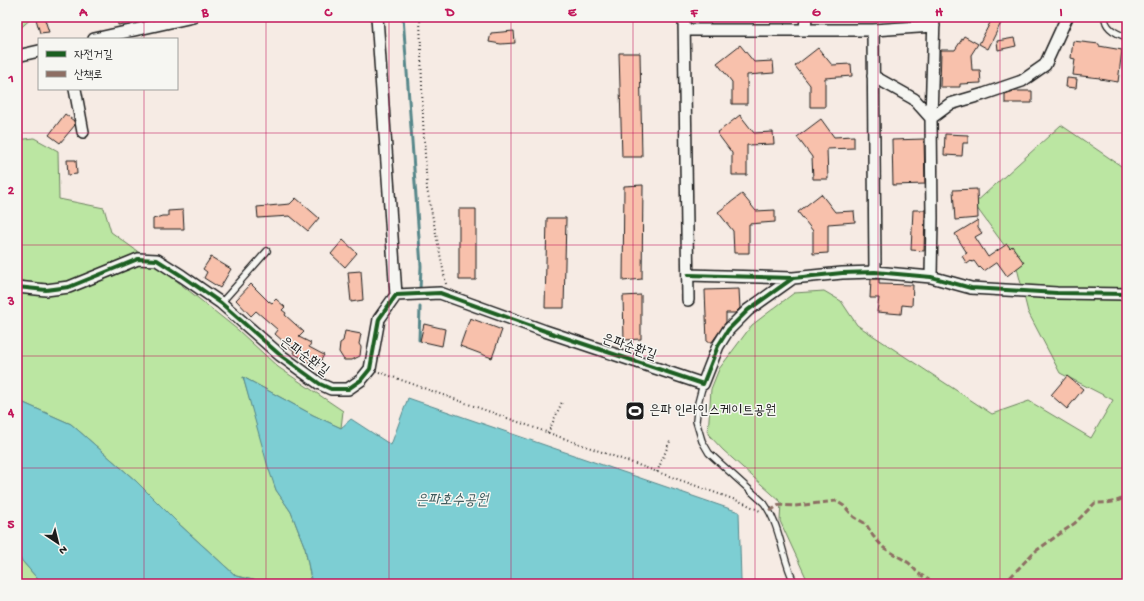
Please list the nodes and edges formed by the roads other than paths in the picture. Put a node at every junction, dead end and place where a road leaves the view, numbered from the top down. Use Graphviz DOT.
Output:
graph roads {
  1 [pos="193,17"];
  2 [pos="377,17"];
  3 [pos="684,17"];
  4 [pos="806,17"];
  5 [pos="1067,17"];
  6 [pos="1105,17"];
  7 [pos="934,22"];
  8 [pos="685,30"];
  9 [pos="805,30"];
  10 [pos="873,30"];
  11 [pos="1127,37"];
  12 [pos="98,38"];
  13 [pos="38,51"];
  14 [pos="17,56"];
  15 [pos="873,76"];
  16 [pos="75,90"];
  17 [pos="931,118"];
  18 [pos="83,132"];
  19 [pos="268,251"];
  20 [pos="875,272"];
  21 [pos="688,275"];
  22 [pos="931,277"];
  23 [pos="792,278"];
  24 [pos="17,287"];
  25 [pos="1127,294"];
  26 [pos="396,295"];
  27 [pos="688,300"];
  28 [pos="221,303"];
  29 [pos="703,384"];
  30 [pos="794,584"];
  1 -- 12 [label="street"];
  2 -- 26 [label="street"];
  3 -- 8 [label="street"];
  4 -- 9 [label="street"];
  5 -- 17 [label="street"];
  6 -- 11 [label="lane"];
  7 -- 10 [label="street"];
  7 -- 17 [label="street"];
  8 -- 9 [label="street"];
  8 -- 21 [label="street"];
  9 -- 10 [label="street"];
  10 -- 15 [label="street"];
  13 -- 14 [label="street"];
  15 -- 17 [label="street"];
  15 -- 20 [label="street"];
  16 -- 18 [label="street"];
  17 -- 22 [label="street"];
  19 -- 28 [label="lane"];
  20 -- 22 [label="street"];
  20 -- 23 [label="street"];
  21 -- 23 [label="street"];
  21 -- 27 [label="street"];
  22 -- 25 [label="street"];
  23 -- 29 [label="street"];
  24 -- 28 [label="street, 은파순환길"];
  26 -- 28 [label="street, 은파순환길"];
  26 -- 29 [label="street, 은파순환길"];
  29 -- 30 [label="lane"];
}
